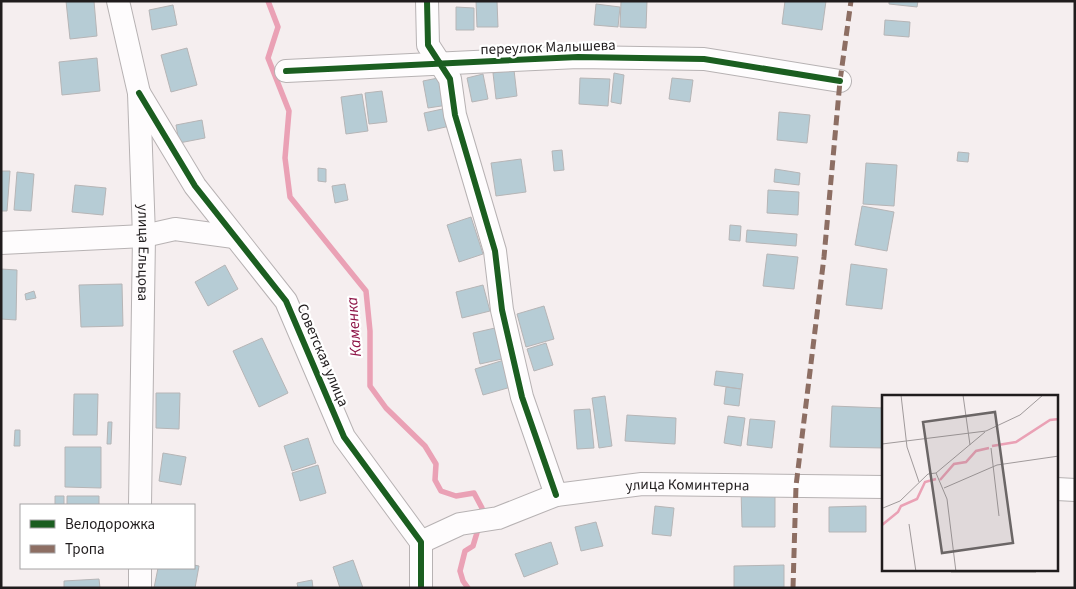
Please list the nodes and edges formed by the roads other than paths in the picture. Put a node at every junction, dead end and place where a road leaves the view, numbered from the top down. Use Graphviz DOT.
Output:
graph roads {
  1 [pos="118,1"];
  2 [pos="427,1"];
  3 [pos="440,64"];
  4 [pos="286,71"];
  5 [pos="840,81"];
  6 [pos="139,93"];
  7 [pos="144,236"];
  8 [pos="234,237"];
  9 [pos="1,243"];
  10 [pos="882,487"];
  11 [pos="1058,489"];
  12 [pos="1075,490"];
  13 [pos="556,495"];
  14 [pos="140,504"];
  15 [pos="421,542"];
  16 [pos="140,569"];
  17 [pos="140,588"];
  18 [pos="421,588"];
  1 -- 6 [label="street, улица Ельцова"];
  2 -- 3 [label="street"];
  3 -- 4 [label="street, переулок Малышева"];
  3 -- 5 [label="street, переулок Малышева"];
  3 -- 13 [label="street"];
  6 -- 7 [label="street, улица Ельцова"];
  6 -- 8 [label="street, Советская улица"];
  7 -- 8 [label="street"];
  7 -- 9 [label="street"];
  7 -- 14 [label="street, улица Ельцова"];
  8 -- 15 [label="street, Советская улица"];
  10 -- 13 [label="street, улица Коминтерна"];
  11 -- 12 [label="street"];
  13 -- 15 [label="street, улица Коминтерна"];
  15 -- 18 [label="street"];
  16 -- 17 [label="street"];
}
